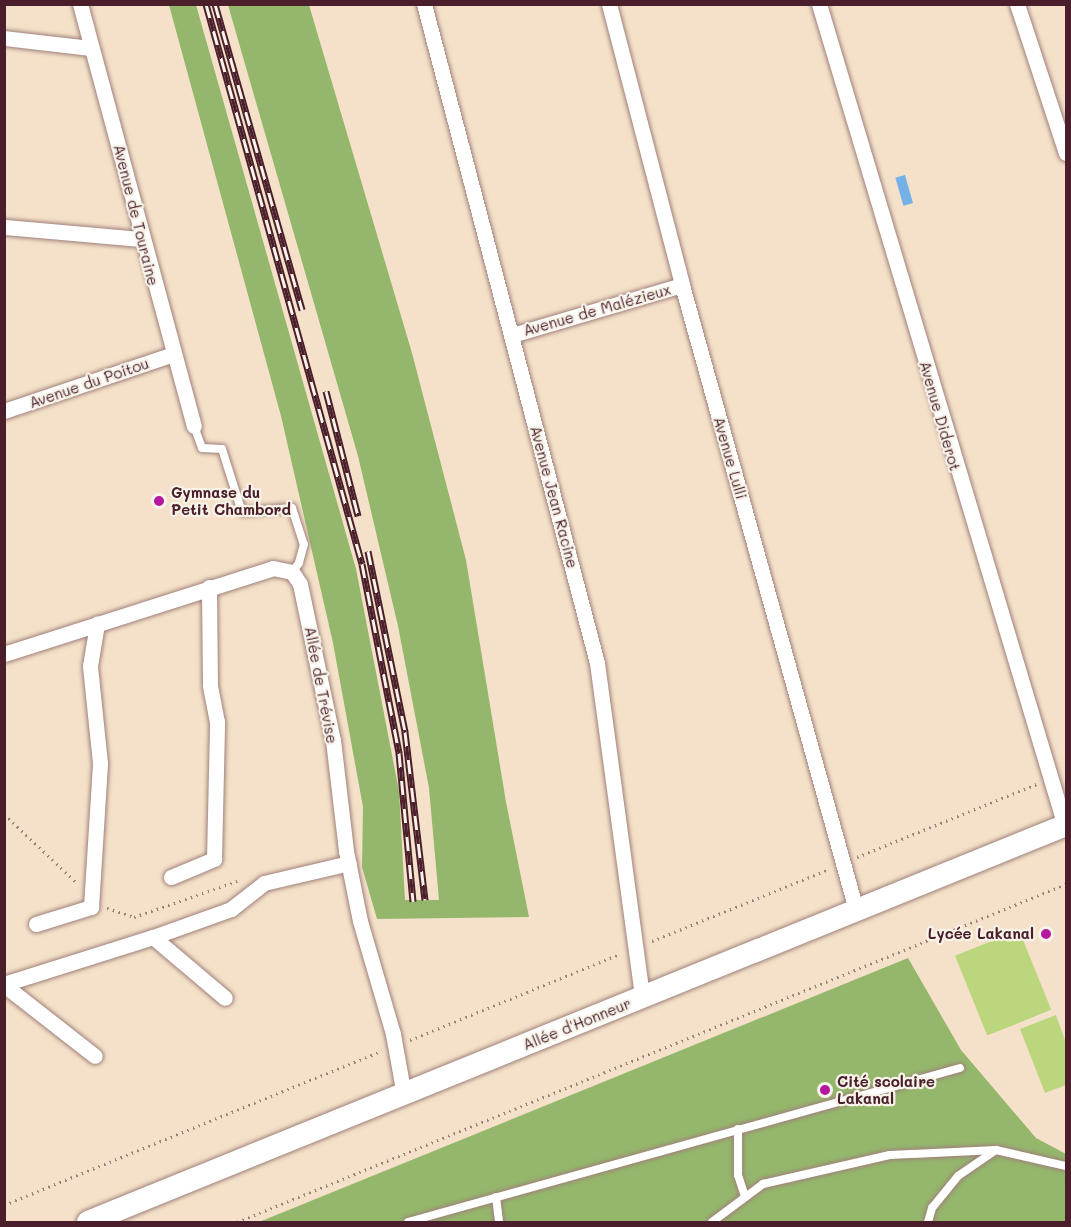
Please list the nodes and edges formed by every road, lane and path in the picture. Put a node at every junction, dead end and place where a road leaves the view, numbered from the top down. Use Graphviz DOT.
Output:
graph roads {
  1 [pos="80,4"];
  2 [pos="424,4"];
  3 [pos="609,4"];
  4 [pos="819,4"];
  5 [pos="1017,4"];
  6 [pos="4,38"];
  7 [pos="91,48"];
  8 [pos="1066,153"];
  9 [pos="4,226"];
  10 [pos="141,239"];
  11 [pos="682,285"];
  12 [pos="512,335"];
  13 [pos="173,354"];
  14 [pos="4,411"];
  15 [pos="194,426"];
  16 [pos="296,578"];
  17 [pos="209,587"];
  18 [pos="97,624"];
  19 [pos="4,654"];
  20 [pos="1050,778"];
  21 [pos="1066,825"];
  22 [pos="349,863"];
  23 [pos="843,863"];
  24 [pos="171,877"];
  25 [pos="1066,885"];
  26 [pos="856,910"];
  27 [pos="36,924"];
  28 [pos="153,937"];
  29 [pos="636,948"];
  30 [pos="6,984"];
  31 [pos="225,998"];
  32 [pos="642,998"];
  33 [pos="395,1046"];
  34 [pos="94,1056"];
  35 [pos="960,1068"];
  36 [pos="404,1095"];
  37 [pos="738,1129"];
  38 [pos="996,1150"];
  39 [pos="1066,1167"];
  40 [pos="745,1196"];
  41 [pos="496,1197"];
  42 [pos="4,1205"];
  43 [pos="88,1222"];
  44 [pos="237,1222"];
  45 [pos="408,1222"];
  46 [pos="499,1222"];
  47 [pos="712,1222"];
  48 [pos="928,1222"];
  1 -- 7 [label="street, Avenue de Touraine"];
  2 -- 12 [label="street, Avenue Jean Racine"];
  3 -- 11 [label="street, Avenue Lulli"];
  4 -- 20 [label="street, Avenue Diderot"];
  5 -- 8 [label="street"];
  6 -- 7 [label="street"];
  7 -- 10 [label="street, Avenue de Touraine"];
  9 -- 10 [label="street"];
  10 -- 13 [label="street, Avenue de Touraine"];
  11 -- 12 [label="street, Avenue de Malézieux"];
  11 -- 23 [label="street, Avenue Lulli"];
  12 -- 29 [label="street, Avenue Jean Racine"];
  13 -- 14 [label="street, Avenue du Poitou"];
  13 -- 15 [label="street, Avenue de Touraine"];
  15 -- 16 [label="lane"];
  16 -- 17 [label="street"];
  16 -- 22 [label="street, Allée de Trévise"];
  17 -- 18 [label="street"];
  17 -- 24 [label="street"];
  18 -- 19 [label="street"];
  18 -- 27 [label="street"];
  20 -- 21 [label="street, Avenue Diderot"];
  20 -- 23 [label="path"];
  21 -- 26 [label="main road, Allée d'Honneur"];
  22 -- 28 [label="street"];
  22 -- 33 [label="street, Allée de Trévise"];
  23 -- 26 [label="street, Avenue Lulli"];
  23 -- 29 [label="path"];
  25 -- 44 [label="path"];
  26 -- 32 [label="main road, Allée d'Honneur"];
  28 -- 30 [label="street"];
  28 -- 31 [label="street"];
  29 -- 32 [label="street, Avenue Jean Racine"];
  29 -- 33 [label="path"];
  30 -- 34 [label="street"];
  32 -- 36 [label="main road, Allée d'Honneur"];
  33 -- 36 [label="street, Allée de Trévise"];
  33 -- 42 [label="path"];
  35 -- 37 [label="lane"];
  36 -- 43 [label="main road, Allée d'Honneur"];
  37 -- 40 [label="lane"];
  37 -- 41 [label="lane"];
  38 -- 39 [label="lane"];
  38 -- 40 [label="lane"];
  38 -- 48 [label="lane"];
  40 -- 47 [label="lane"];
  41 -- 45 [label="lane"];
  41 -- 46 [label="lane"];
}
